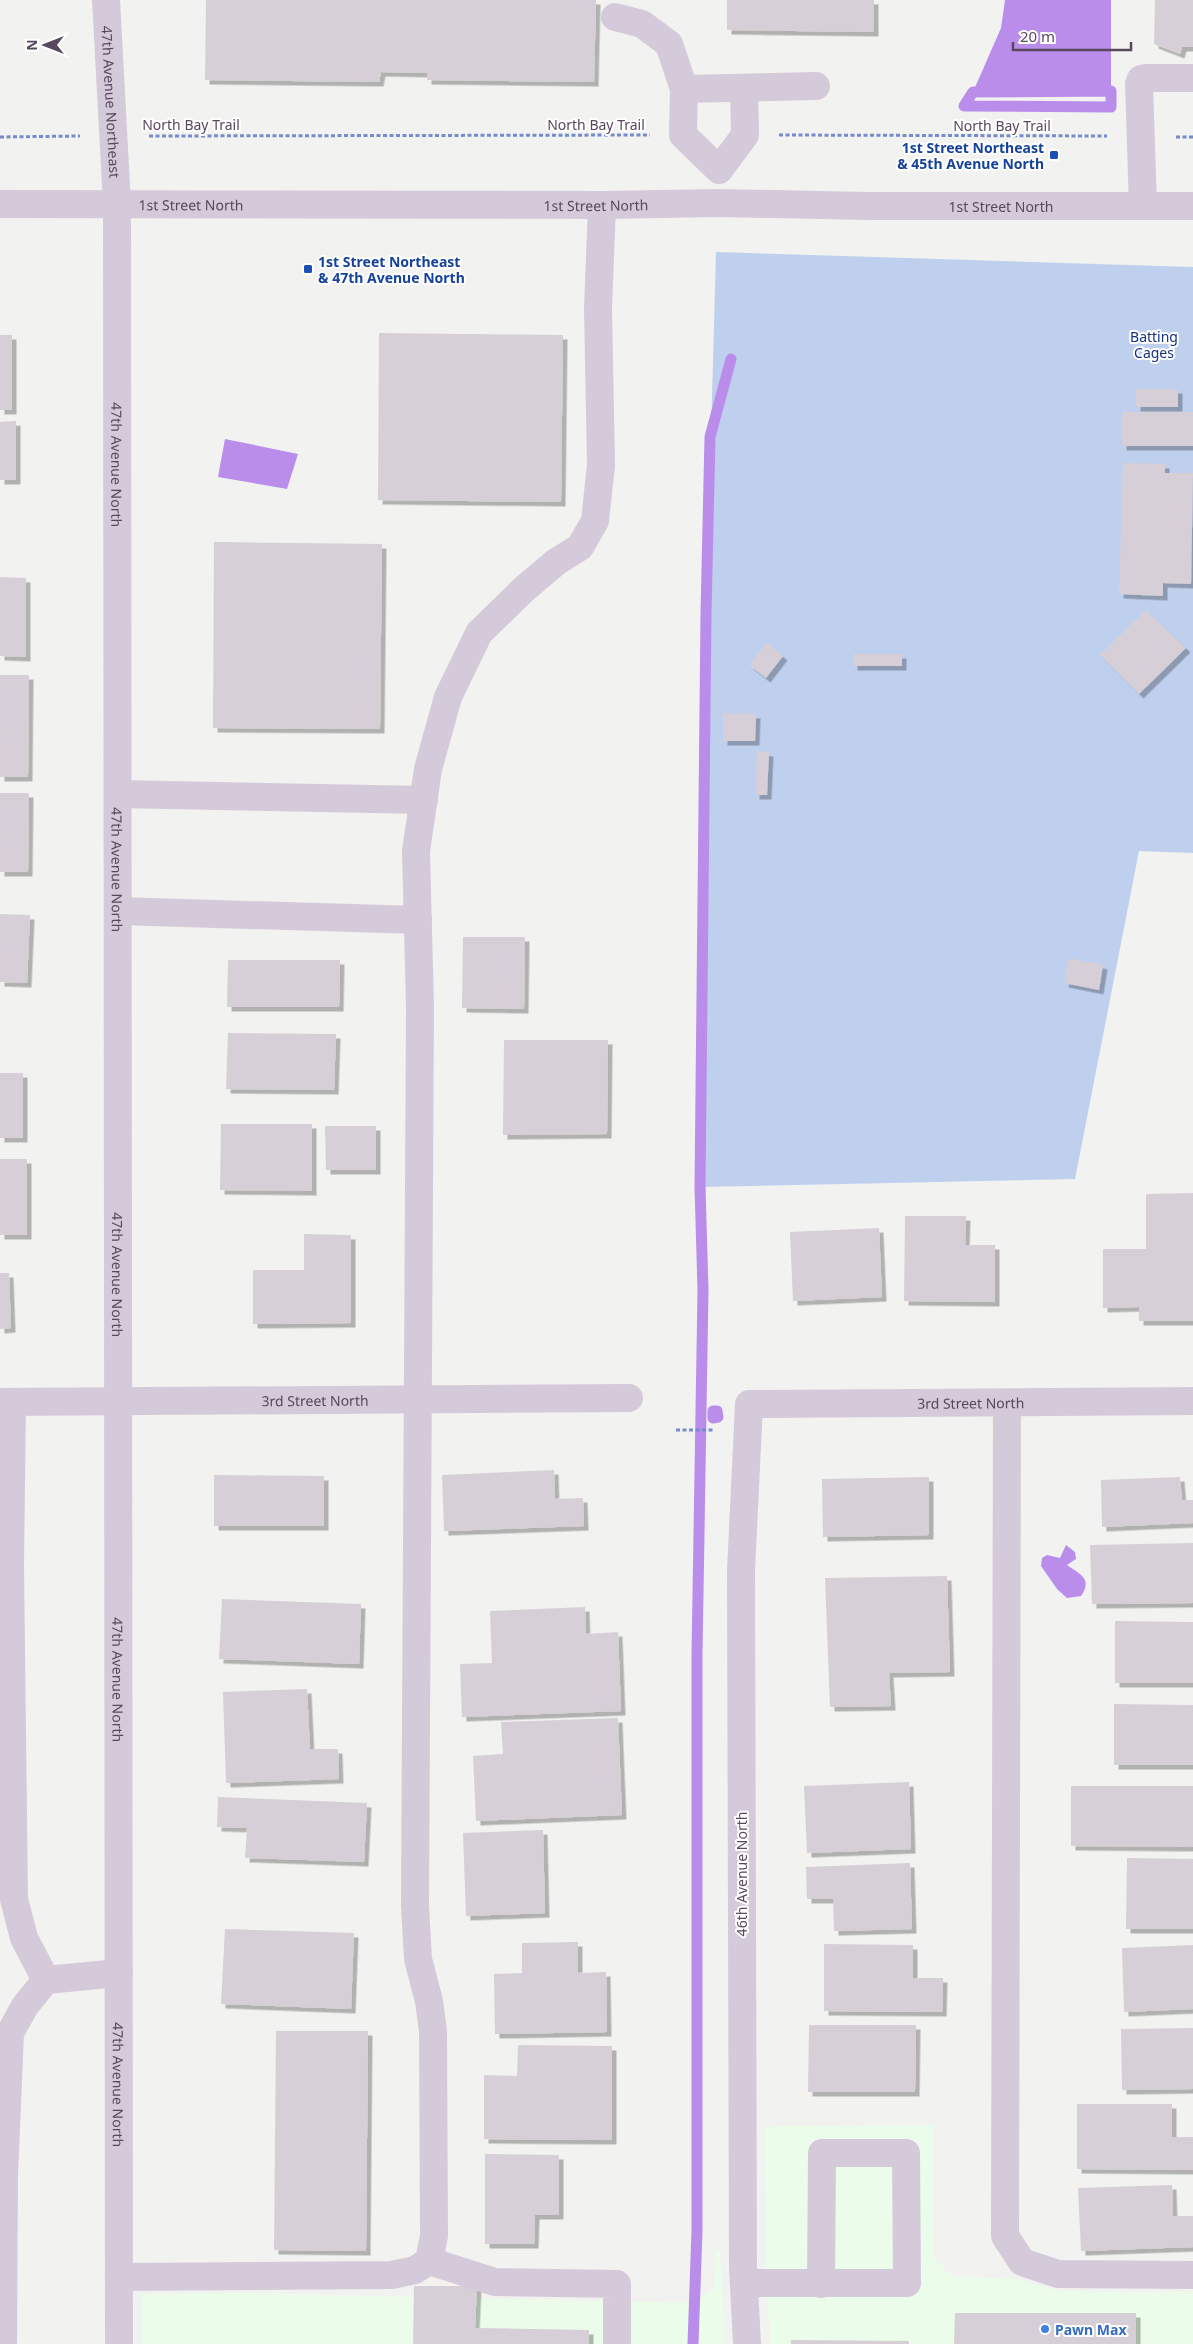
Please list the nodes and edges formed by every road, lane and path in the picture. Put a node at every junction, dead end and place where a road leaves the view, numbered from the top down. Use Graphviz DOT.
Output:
graph roads {
  1 [pos="106,0"];
  2 [pos="615,17"];
  3 [pos="1193,78"];
  4 [pos="816,86"];
  5 [pos="744,88"];
  6 [pos="684,89"];
  7 [pos="683,135"];
  8 [pos="745,135"];
  9 [pos="0,136"];
  10 [pos="112,136"];
  11 [pos="1139,136"];
  12 [pos="1193,137"];
  13 [pos="719,170"];
  14 [pos="720,203"];
  15 [pos="0,204"];
  16 [pos="117,204"];
  17 [pos="602,206"];
  18 [pos="1142,206"];
  19 [pos="1193,206"];
  20 [pos="118,794"];
  21 [pos="424,800"];
  22 [pos="118,911"];
  23 [pos="418,920"];
  24 [pos="418,1398"];
  25 [pos="629,1398"];
  26 [pos="1193,1401"];
  27 [pos="6,1402"];
  28 [pos="119,1402"];
  29 [pos="1007,1402"];
  30 [pos="749,1404"];
  31 [pos="676,1430"];
  32 [pos="716,1430"];
  33 [pos="119,1973"];
  34 [pos="46,1980"];
  35 [pos="429,2261"];
  36 [pos="1193,2275"];
  37 [pos="119,2277"];
  38 [pos="744,2283"];
  39 [pos="821,2284"];
  40 [pos="3,2344"];
  41 [pos="119,2344"];
  42 [pos="617,2344"];
  43 [pos="748,2344"];
  1 -- 10 [label="street, 47th Avenue Northeast"];
  2 -- 6 [label="street"];
  3 -- 11 [label="street"];
  4 -- 5 [label="street"];
  5 -- 6 [label="street"];
  5 -- 8 [label="street"];
  6 -- 7 [label="street"];
  7 -- 10 [label="path, North Bay Trail"];
  7 -- 13 [label="street"];
  8 -- 11 [label="path, North Bay Trail"];
  8 -- 13 [label="street"];
  9 -- 10 [label="path, North Bay Trail"];
  10 -- 16 [label="street, 47th Avenue Northeast"];
  11 -- 12 [label="path, North Bay Trail"];
  11 -- 18 [label="street"];
  13 -- 14 [label="street"];
  14 -- 17 [label="street, 1st Street North"];
  14 -- 18 [label="street, 1st Street North"];
  15 -- 16 [label="street, 1st Street North"];
  16 -- 17 [label="street, 1st Street North"];
  16 -- 20 [label="street, 47th Avenue North"];
  17 -- 21 [label="street"];
  18 -- 19 [label="street, 1st Street North"];
  20 -- 21 [label="street"];
  20 -- 22 [label="street, 47th Avenue North"];
  21 -- 23 [label="street"];
  22 -- 23 [label="street"];
  22 -- 28 [label="street, 47th Avenue North"];
  23 -- 24 [label="street"];
  24 -- 25 [label="street, 3rd Street North"];
  24 -- 28 [label="street, 3rd Street North"];
  24 -- 35 [label="street"];
  26 -- 29 [label="street, 3rd Street North"];
  27 -- 28 [label="street, 3rd Street North"];
  27 -- 34 [label="street"];
  28 -- 33 [label="street, 47th Avenue North"];
  29 -- 30 [label="street, 3rd Street North"];
  29 -- 36 [label="street"];
  30 -- 38 [label="street, 46th Avenue North"];
  31 -- 32 [label="path"];
  33 -- 34 [label="street"];
  33 -- 37 [label="street, 47th Avenue North"];
  34 -- 40 [label="street"];
  35 -- 37 [label="street"];
  35 -- 42 [label="street"];
  37 -- 41 [label="street, 47th Avenue North"];
  38 -- 39 [label="street"];
  38 -- 43 [label="street, 46th Avenue North"];
  39 -- 39 [label="street"];
}
